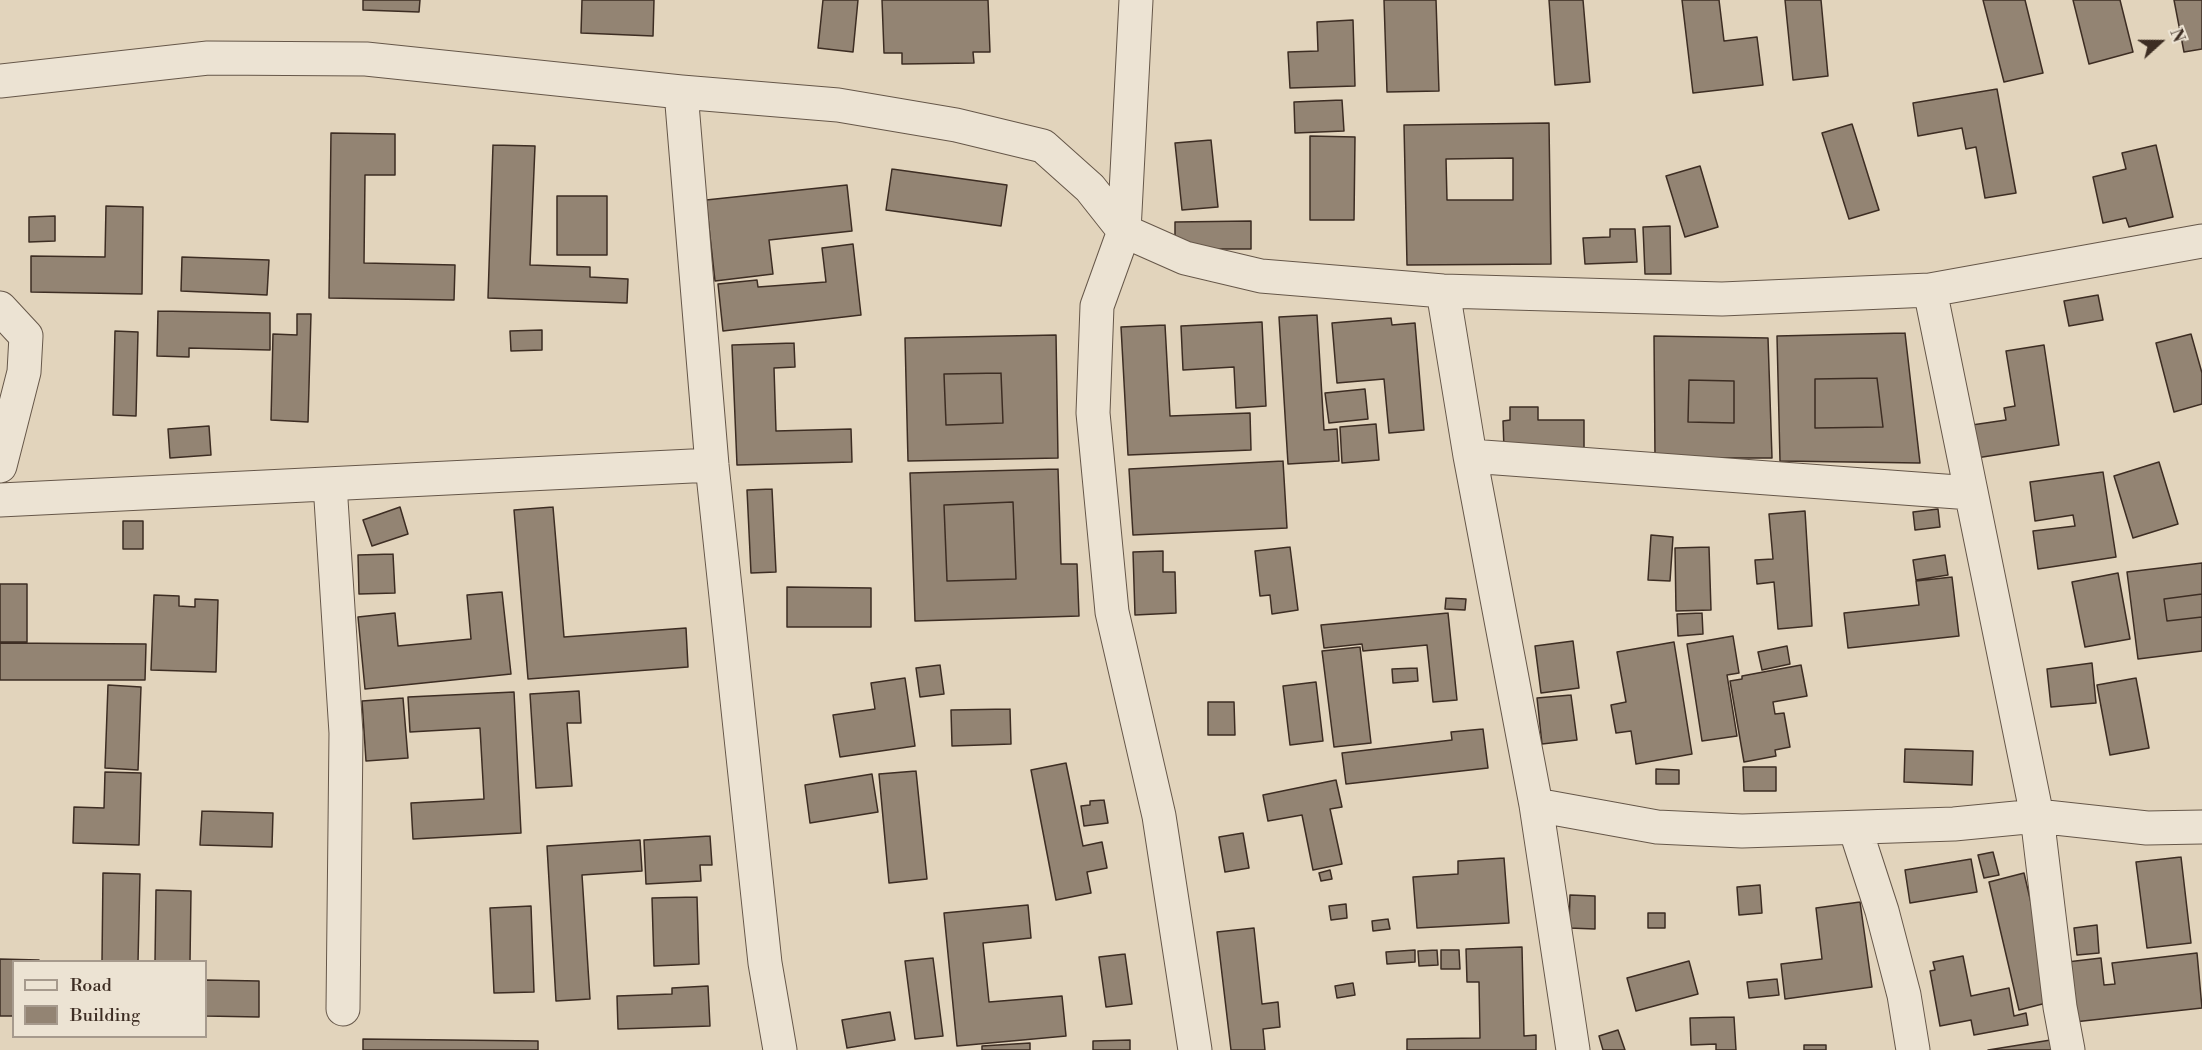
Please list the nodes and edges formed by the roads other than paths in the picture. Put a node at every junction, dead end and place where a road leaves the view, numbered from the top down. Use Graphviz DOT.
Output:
graph roads {
  1 [pos="1136,0"];
  2 [pos="0,81"];
  3 [pos="681,92"];
  4 [pos="1124,231"];
  5 [pos="2202,241"];
  6 [pos="1930,290"];
  7 [pos="1443,291"];
  8 [pos="0,308"];
  9 [pos="1470,456"];
  10 [pos="712,465"];
  11 [pos="0,466"];
  12 [pos="330,484"];
  13 [pos="1971,493"];
  14 [pos="0,500"];
  15 [pos="1536,805"];
  16 [pos="2037,816"];
  17 [pos="1855,828"];
  18 [pos="2202,828"];
  19 [pos="343,1009"];
  20 [pos="780,1050"];
  21 [pos="1195,1050"];
  22 [pos="1573,1050"];
  23 [pos="1913,1050"];
  24 [pos="2068,1050"];
  1 -- 4 [label="street"];
  2 -- 3 [label="street"];
  3 -- 4 [label="street"];
  3 -- 10 [label="street"];
  4 -- 7 [label="street"];
  4 -- 21 [label="street"];
  5 -- 6 [label="street"];
  6 -- 7 [label="street"];
  6 -- 13 [label="street"];
  7 -- 9 [label="street"];
  8 -- 11 [label="street"];
  9 -- 13 [label="street"];
  9 -- 15 [label="street"];
  10 -- 12 [label="street"];
  10 -- 20 [label="street"];
  12 -- 14 [label="street"];
  12 -- 19 [label="street"];
  13 -- 16 [label="street"];
  15 -- 17 [label="street"];
  15 -- 22 [label="street"];
  16 -- 17 [label="street"];
  16 -- 18 [label="street"];
  16 -- 24 [label="street"];
  17 -- 23 [label="street"];
}
